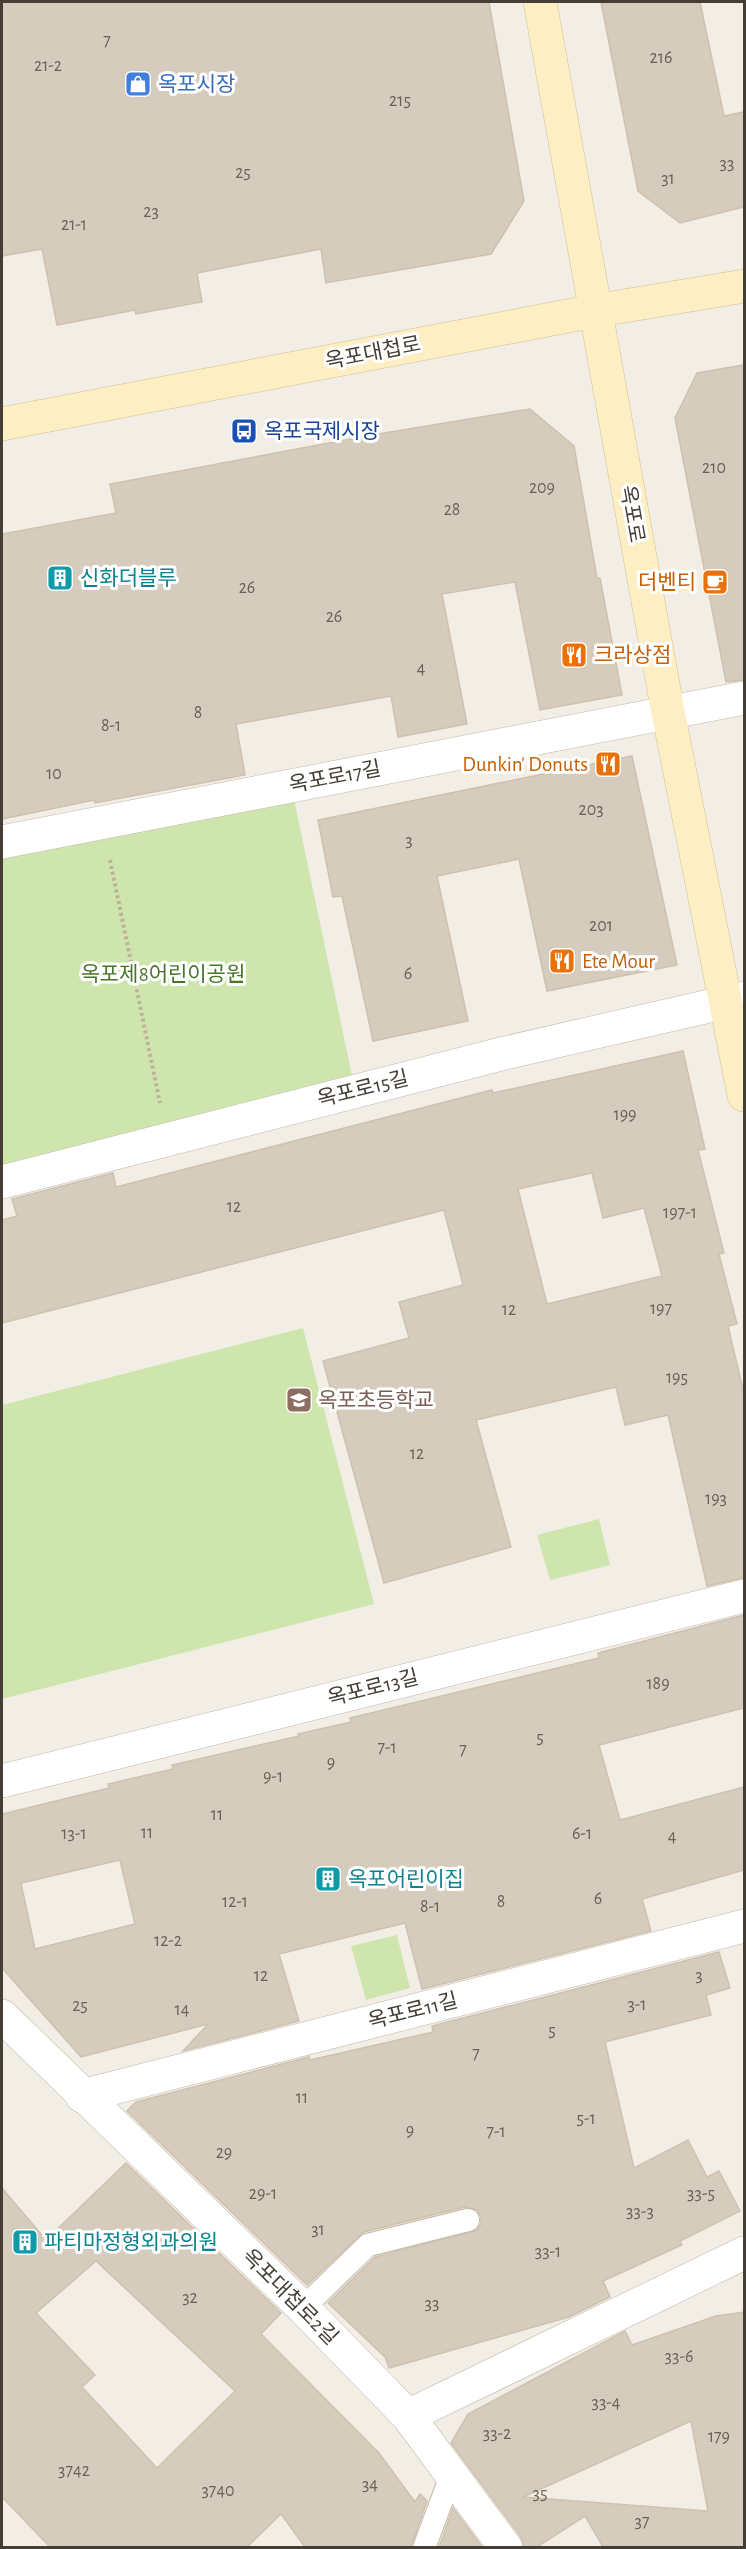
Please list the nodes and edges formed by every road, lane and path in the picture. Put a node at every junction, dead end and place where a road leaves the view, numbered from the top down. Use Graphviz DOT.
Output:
graph roads {
  1 [pos="540,2"];
  2 [pos="744,286"];
  3 [pos="594,311"];
  4 [pos="2,424"];
  5 [pos="744,698"];
  6 [pos="668,712"];
  7 [pos="103,822"];
  8 [pos="2,842"];
  9 [pos="736,1000"];
  10 [pos="744,1095"];
  11 [pos="167,1139"];
  12 [pos="2,1182"];
  13 [pos="744,1596"];
  14 [pos="2,1781"];
  15 [pos="744,1926"];
  16 [pos="2,2016"];
  17 [pos="82,2096"];
  18 [pos="468,2220"];
  19 [pos="744,2253"];
  20 [pos="303,2308"];
  21 [pos="408,2416"];
  22 [pos="452,2473"];
  23 [pos="424,2547"];
  24 [pos="506,2547"];
  1 -- 3 [label="street, 옥포로"];
  2 -- 3 [label="street, 옥포대첩로"];
  3 -- 4 [label="street, 옥포대첩로"];
  3 -- 6 [label="street, 옥포로"];
  5 -- 6 [label="street, 옥포로17길"];
  6 -- 7 [label="street, 옥포로17길"];
  6 -- 9 [label="street, 옥포로"];
  7 -- 8 [label="street, 옥포로17길"];
  7 -- 11 [label="path"];
  9 -- 10 [label="street, 옥포로"];
  9 -- 11 [label="street, 옥포로15길"];
  11 -- 12 [label="street, 옥포로15길"];
  13 -- 14 [label="street, 옥포로13길"];
  15 -- 17 [label="street, 옥포로11길"];
  16 -- 17 [label="street, 옥포대첩로2길"];
  17 -- 20 [label="street, 옥포대첩로2길"];
  18 -- 20 [label="lane"];
  19 -- 21 [label="street"];
  20 -- 21 [label="street, 옥포대첩로2길"];
  21 -- 22 [label="street, 옥포대첩로2길"];
  22 -- 23 [label="lane"];
  22 -- 24 [label="street, 옥포대첩로2길"];
}
